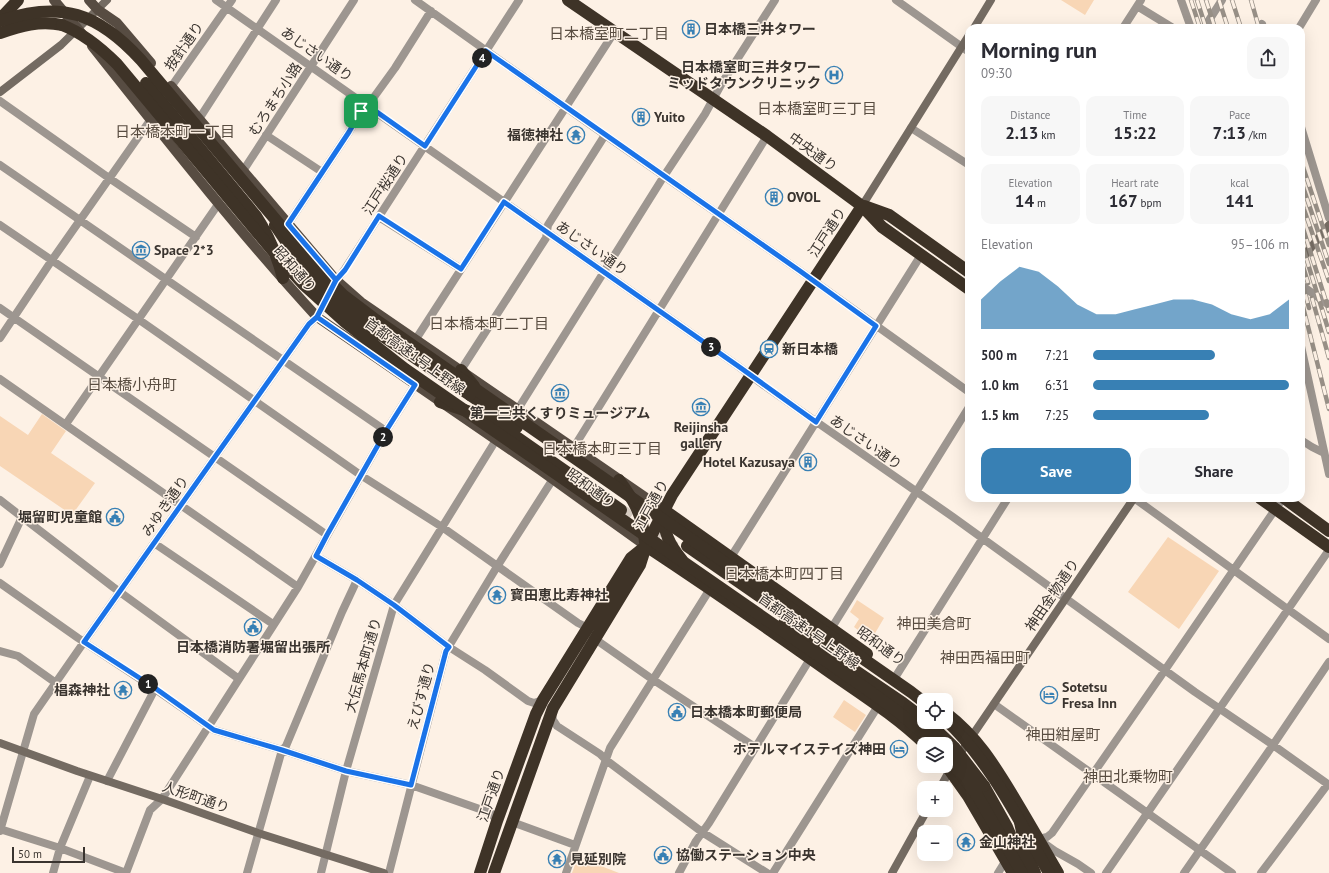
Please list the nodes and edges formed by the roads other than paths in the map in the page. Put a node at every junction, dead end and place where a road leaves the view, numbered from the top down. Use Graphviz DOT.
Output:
graph roads {
  1 [pos="18,0"];
  2 [pos="54,0"];
  3 [pos="89,0"];
  4 [pos="107,0"];
  5 [pos="216,0"];
  6 [pos="232,0"];
  7 [pos="276,0"];
  8 [pos="354,0"];
  9 [pos="415,0"];
  10 [pos="519,0"];
  11 [pos="568,0"];
  12 [pos="775,0"];
  13 [pos="896,0"];
  14 [pos="991,0"];
  15 [pos="1181,0"];
  16 [pos="1222,0"];
  17 [pos="1316,0"];
  18 [pos="1139,3"];
  19 [pos="227,8"];
  20 [pos="98,10"];
  21 [pos="431,11"];
  22 [pos="0,20"];
  23 [pos="976,24"];
  24 [pos="1126,24"];
  25 [pos="1168,24"];
  26 [pos="1190,24"];
  27 [pos="1207,24"];
  28 [pos="1301,24"];
  29 [pos="62,25"];
  30 [pos="78,29"];
  31 [pos="258,29"];
  32 [pos="615,32"];
  33 [pos="0,33"];
  34 [pos="965,48"];
  35 [pos="965,50"];
  36 [pos="486,51"];
  37 [pos="311,66"];
  38 [pos="171,87"];
  39 [pos="0,92"];
  40 [pos="713,99"];
  41 [pos="0,101"];
  42 [pos="367,105"];
  43 [pos="566,107"];
  44 [pos="199,119"];
  45 [pos="151,120"];
  46 [pos="911,128"];
  47 [pos="266,135"];
  48 [pos="605,135"];
  49 [pos="766,136"];
  50 [pos="1305,140"];
  51 [pos="425,146"];
  52 [pos="965,162"];
  53 [pos="0,165"];
  54 [pos="243,171"];
  55 [pos="322,172"];
  56 [pos="664,176"];
  57 [pos="109,178"];
  58 [pos="251,200"];
  59 [pos="504,202"];
  60 [pos="219,203"];
  61 [pos="862,206"];
  62 [pos="719,214"];
  63 [pos="379,216"];
  64 [pos="1329,218"];
  65 [pos="80,220"];
  66 [pos="288,224"];
  67 [pos="0,225"];
  68 [pos="1329,225"];
  69 [pos="547,232"];
  70 [pos="196,237"];
  71 [pos="921,255"];
  72 [pos="1305,255"];
  73 [pos="52,260"];
  74 [pos="461,269"];
  75 [pos="965,269"];
  76 [pos="604,272"];
  77 [pos="283,278"];
  78 [pos="166,279"];
  79 [pos="336,280"];
  80 [pos="813,281"];
  81 [pos="965,286"];
  82 [pos="1305,288"];
  83 [pos="1329,305"];
  84 [pos="0,308"];
  85 [pos="659,310"];
  86 [pos="14,317"];
  87 [pos="317,317"];
  88 [pos="138,319"];
  89 [pos="876,326"];
  90 [pos="0,338"];
  91 [pos="416,339"];
  92 [pos="284,360"];
  93 [pos="1305,365"];
  94 [pos="461,370"];
  95 [pos="751,375"];
  96 [pos="99,376"];
  97 [pos="0,379"];
  98 [pos="415,385"];
  99 [pos="965,389"];
  100 [pos="254,400"];
  101 [pos="440,402"];
  102 [pos="518,409"];
  103 [pos="965,413"];
  104 [pos="507,420"];
  105 [pos="816,422"];
  106 [pos="66,424"];
  107 [pos="386,431"];
  108 [pos="496,440"];
  109 [pos="1305,443"];
  110 [pos="574,447"];
  111 [pos="1324,453"];
  112 [pos="214,457"];
  113 [pos="1329,474"];
  114 [pos="362,476"];
  115 [pos="553,479"];
  116 [pos="620,480"];
  117 [pos="916,493"];
  118 [pos="0,500"];
  119 [pos="1005,502"];
  120 [pos="1131,502"];
  121 [pos="1140,502"];
  122 [pos="1265,502"];
  123 [pos="1280,502"];
  124 [pos="1289,502"];
  125 [pos="181,505"];
  126 [pos="1275,509"];
  127 [pos="664,510"];
  128 [pos="22,517"];
  129 [pos="442,527"];
  130 [pos="1329,531"];
  131 [pos="327,535"];
  132 [pos="982,538"];
  133 [pos="154,543"];
  134 [pos="646,546"];
  135 [pos="1329,548"];
  136 [pos="316,556"];
  137 [pos="731,558"];
  138 [pos="0,564"];
  139 [pos="498,565"];
  140 [pos="1233,570"];
  141 [pos="357,580"];
  142 [pos="0,583"];
  143 [pos="706,586"];
  144 [pos="298,587"];
  145 [pos="120,591"];
  146 [pos="1066,598"];
  147 [pos="394,605"];
  148 [pos="1288,610"];
  149 [pos="274,624"];
  150 [pos="588,628"];
  151 [pos="831,629"];
  152 [pos="796,631"];
  153 [pos="596,638"];
  154 [pos="1329,639"];
  155 [pos="84,642"];
  156 [pos="449,647"];
  157 [pos="0,652"];
  158 [pos="867,655"];
  159 [pos="810,659"];
  160 [pos="1329,662"];
  161 [pos="1166,670"];
  162 [pos="896,676"];
  163 [pos="838,678"];
  164 [pos="239,679"];
  165 [pos="652,679"];
  166 [pos="56,682"];
  167 [pos="155,688"];
  168 [pos="920,693"];
  169 [pos="917,697"];
  170 [pos="543,700"];
  171 [pos="994,704"];
  172 [pos="878,706"];
  173 [pos="553,708"];
  174 [pos="1219,709"];
  175 [pos="917,714"];
  176 [pos="953,719"];
  177 [pos="208,727"];
  178 [pos="953,728"];
  179 [pos="935,729"];
  180 [pos="972,736"];
  181 [pos="918,737"];
  182 [pos="928,737"];
  183 [pos="0,743"];
  184 [pos="1273,745"];
  185 [pos="755,747"];
  186 [pos="282,750"];
  187 [pos="24,751"];
  188 [pos="961,752"];
  189 [pos="606,760"];
  190 [pos="953,762"];
  191 [pos="953,764"];
  192 [pos="346,771"];
  193 [pos="952,773"];
  194 [pos="1092,774"];
  195 [pos="90,776"];
  196 [pos="107,781"];
  197 [pos="411,785"];
  198 [pos="1328,785"];
  199 [pos="162,798"];
  200 [pos="1016,801"];
  201 [pos="1147,813"];
  202 [pos="923,817"];
  203 [pos="497,822"];
  204 [pos="512,822"];
  205 [pos="0,830"];
  206 [pos="702,832"];
  207 [pos="258,833"];
  208 [pos="994,839"];
  209 [pos="1039,839"];
  210 [pos="575,844"];
  211 [pos="60,848"];
  212 [pos="1200,850"];
  213 [pos="326,855"];
  214 [pos="1006,860"];
  215 [pos="53,873"];
  216 [pos="126,873"];
  217 [pos="247,873"];
  218 [pos="321,873"];
  219 [pos="384,873"];
  220 [pos="389,873"];
  221 [pos="480,873"];
  222 [pos="494,873"];
  223 [pos="566,873"];
  224 [pos="679,873"];
  225 [pos="767,873"];
  226 [pos="773,873"];
  227 [pos="892,873"];
  228 [pos="998,873"];
  229 [pos="1013,873"];
  230 [pos="1022,873"];
  231 [pos="1026,873"];
  232 [pos="1035,873"];
  233 [pos="1049,873"];
  234 [pos="1058,873"];
  235 [pos="1091,873"];
  236 [pos="1106,873"];
  237 [pos="1184,873"];
  238 [pos="1232,873"];
  239 [pos="1261,873"];
  1 -- 22 [label="highway"];
  2 -- 30 [label="main road, 昭和通り"];
  3 -- 20 [label="main road, 昭和通り"];
  4 -- 20 [label="street"];
  5 -- 19 [label="street, あじさい通り"];
  6 -- 19 [label="street, 按針通り"];
  7 -- 31 [label="street"];
  8 -- 37 [label="street, むろまち小路"];
  9 -- 21 [label="street"];
  10 -- 36 [label="street, 江戸桜通り"];
  11 -- 32 [label="highway, 中央通り"];
  12 -- 40 [label="street"];
  13 -- 34 [label="street"];
  14 -- 23 [label="street"];
  15 -- 26 [label="street"];
  16 -- 27 [label="street"];
  17 -- 28 [label="street"];
  18 -- 24 [label="street"];
  18 -- 25 [label="street"];
  19 -- 31 [label="street, あじさい通り"];
  19 -- 38 [label="street, 按針通り"];
  20 -- 30 [label="street"];
  20 -- 38 [label="main road, 昭和通り"];
  21 -- 36 [label="street"];
  21 -- 42 [label="street"];
  22 -- 58 [label="highway, 首都高速1号上野線, bridge"];
  29 -- 33 [label="highway, 首都高速1号上野線"];
  29 -- 58 [label="highway, bridge"];
  29 -- 182 [label="highway, 首都高速1号上野線, bridge"];
  30 -- 39 [label="street"];
  30 -- 45 [label="main road, 昭和通り"];
  31 -- 37 [label="street, あじさい通り"];
  31 -- 44 [label="street"];
  32 -- 40 [label="highway, 中央通り"];
  32 -- 43 [label="street"];
  35 -- 46 [label="street, 江戸通り"];
  36 -- 43 [label="street"];
  36 -- 51 [label="street, 江戸桜通り"];
  37 -- 42 [label="street, あじさい通り"];
  37 -- 47 [label="street, むろまち小路"];
  38 -- 44 [label="main road, 昭和通り"];
  40 -- 49 [label="highway, 中央通り"];
  40 -- 56 [label="street"];
  41 -- 57 [label="street"];
  42 -- 51 [label="street, あじさい通り"];
  42 -- 55 [label="street"];
  43 -- 48 [label="street"];
  43 -- 59 [label="street"];
  44 -- 54 [label="main road, 昭和通り"];
  45 -- 57 [label="street"];
  45 -- 60 [label="main road, 昭和通り"];
  46 -- 52 [label="street"];
  46 -- 61 [label="street, 江戸通り"];
  47 -- 54 [label="street, むろまち小路"];
  47 -- 55 [label="street"];
  48 -- 56 [label="street"];
  48 -- 69 [label="street"];
  49 -- 61 [label="highway, 中央通り"];
  49 -- 62 [label="street"];
  50 -- 64 [label="street"];
  51 -- 59 [label="street, あじさい通り"];
  51 -- 63 [label="street, 江戸桜通り"];
  53 -- 65 [label="street"];
  54 -- 66 [label="main road, 昭和通り"];
  55 -- 66 [label="street"];
  56 -- 62 [label="street"];
  56 -- 76 [label="street"];
  57 -- 65 [label="street"];
  57 -- 70 [label="street"];
  58 -- 77 [label="highway"];
  58 -- 104 [label="highway, bridge"];
  58 -- 169 [label="highway, 首都高速1号上野線, bridge"];
  59 -- 69 [label="street, あじさい通り"];
  59 -- 74 [label="street"];
  60 -- 70 [label="street"];
  60 -- 77 [label="main road, 昭和通り"];
  61 -- 71 [label="highway, 中央通り"];
  61 -- 75 [label="highway, 中央通り"];
  61 -- 80 [label="highway, 江戸通り"];
  62 -- 80 [label="street"];
  62 -- 85 [label="street"];
  63 -- 74 [label="street"];
  63 -- 79 [label="street, 江戸桜通り"];
  65 -- 73 [label="street"];
  65 -- 78 [label="street"];
  66 -- 79 [label="main road, 昭和通り"];
  67 -- 73 [label="street"];
  68 -- 72 [label="street"];
  69 -- 76 [label="street, あじさい通り"];
  69 -- 94 [label="street"];
  70 -- 78 [label="street"];
  71 -- 81 [label="highway, 中央通り"];
  71 -- 89 [label="street"];
  73 -- 86 [label="street"];
  73 -- 88 [label="street"];
  74 -- 91 [label="street"];
  76 -- 85 [label="street, あじさい通り"];
  76 -- 102 [label="street"];
  77 -- 87 [label="main road, 昭和通り"];
  78 -- 88 [label="street"];
  78 -- 92 [label="street"];
  79 -- 87 [label="street, みゆき通り"];
  79 -- 91 [label="main road, 昭和通り"];
  80 -- 89 [label="street"];
  80 -- 95 [label="highway, 江戸通り"];
  82 -- 83 [label="street"];
  84 -- 86 [label="street"];
  85 -- 95 [label="street, あじさい通り"];
  85 -- 110 [label="street"];
  86 -- 90 [label="street"];
  86 -- 96 [label="street"];
  87 -- 92 [label="street, みゆき通り"];
  87 -- 98 [label="main road, 昭和通り"];
  88 -- 96 [label="street"];
  88 -- 100 [label="street"];
  89 -- 99 [label="street"];
  89 -- 105 [label="street"];
  91 -- 94 [label="main road, 昭和通り"];
  92 -- 100 [label="street, みゆき通り"];
  92 -- 107 [label="street"];
  93 -- 111 [label="street"];
  94 -- 102 [label="main road, 昭和通り"];
  94 -- 104 [label="highway"];
  95 -- 105 [label="street, あじさい通り"];
  95 -- 127 [label="highway, 江戸通り"];
  96 -- 106 [label="street"];
  96 -- 112 [label="street"];
  97 -- 106 [label="street"];
  98 -- 101 [label="main road, 昭和通り"];
  98 -- 107 [label="street"];
  100 -- 112 [label="street, みゆき通り"];
  100 -- 114 [label="street"];
  101 -- 104 [label="highway"];
  101 -- 108 [label="main road, 昭和通り"];
  102 -- 110 [label="main road, 昭和通り"];
  103 -- 117 [label="street"];
  105 -- 117 [label="street, あじさい通り"];
  105 -- 137 [label="street"];
  106 -- 125 [label="street"];
  107 -- 114 [label="street"];
  108 -- 115 [label="main road, 昭和通り"];
  108 -- 129 [label="street, 大伝馬本町通り"];
  109 -- 111 [label="street"];
  110 -- 116 [label="main road, 昭和通り"];
  111 -- 113 [label="street"];
  112 -- 125 [label="street, みゆき通り"];
  112 -- 131 [label="street"];
  114 -- 129 [label="street"];
  114 -- 131 [label="street"];
  115 -- 134 [label="main road, 昭和通り"];
  115 -- 139 [label="street, えびす通り"];
  116 -- 127 [label="main road, 昭和通り"];
  116 -- 134 [label="highway"];
  117 -- 132 [label="street, あじさい通り"];
  117 -- 151 [label="street"];
  118 -- 128 [label="street"];
  119 -- 132 [label="street"];
  120 -- 146 [label="street, 神田金物通り"];
  121 -- 140 [label="street"];
  122 -- 126 [label="highway"];
  123 -- 126 [label="street"];
  124 -- 130 [label="highway"];
  125 -- 133 [label="street, みゆき通り"];
  125 -- 144 [label="street"];
  126 -- 135 [label="highway"];
  126 -- 140 [label="street"];
  127 -- 134 [label="highway, 江戸通り"];
  127 -- 137 [label="highway, 昭和通り"];
  127 -- 143 [label="highway"];
  128 -- 138 [label="street"];
  128 -- 145 [label="street"];
  129 -- 139 [label="street"];
  129 -- 147 [label="street, 大伝馬本町通り"];
  131 -- 136 [label="street"];
  132 -- 146 [label="street, あじさい通り"];
  132 -- 162 [label="street"];
  133 -- 145 [label="street, みゆき通り"];
  133 -- 149 [label="street"];
  134 -- 143 [label="highway, 昭和通り"];
  134 -- 150 [label="highway, 江戸通り"];
  134 -- 153 [label="highway, 江戸通り"];
  135 -- 148 [label="street"];
  136 -- 141 [label="street"];
  136 -- 144 [label="street"];
  137 -- 151 [label="highway, 昭和通り"];
  139 -- 150 [label="street"];
  139 -- 156 [label="street, えびす通り"];
  140 -- 148 [label="street"];
  140 -- 161 [label="street"];
  141 -- 147 [label="street"];
  141 -- 186 [label="street"];
  142 -- 155 [label="street"];
  143 -- 159 [label="highway, 昭和通り"];
  143 -- 165 [label="street"];
  144 -- 149 [label="street"];
  145 -- 155 [label="street, みゆき通り"];
  145 -- 164 [label="street"];
  146 -- 161 [label="street, あじさい通り"];
  146 -- 171 [label="street, 神田金物通り"];
  147 -- 156 [label="street"];
  147 -- 192 [label="street, 大伝馬本町通り"];
  148 -- 154 [label="street"];
  148 -- 174 [label="street"];
  149 -- 164 [label="street"];
  150 -- 170 [label="highway, 江戸通り"];
  151 -- 158 [label="highway, 昭和通り"];
  152 -- 158 [label="highway"];
  152 -- 163 [label="highway"];
  152 -- 175 [label="highway"];
  153 -- 165 [label="street"];
  153 -- 173 [label="highway, 江戸通り"];
  155 -- 166 [label="street, みゆき通り"];
  155 -- 167 [label="street"];
  156 -- 170 [label="street"];
  156 -- 197 [label="street, えびす通り"];
  157 -- 166 [label="street"];
  158 -- 162 [label="highway, 昭和通り"];
  159 -- 163 [label="highway, 昭和通り"];
  159 -- 185 [label="street"];
  160 -- 184 [label="street"];
  161 -- 174 [label="street, あじさい通り"];
  161 -- 194 [label="street"];
  162 -- 168 [label="highway, 昭和通り"];
  163 -- 172 [label="highway, 昭和通り"];
  164 -- 177 [label="street"];
  165 -- 185 [label="street"];
  165 -- 189 [label="street"];
  166 -- 187 [label="street, みゆき通り"];
  167 -- 177 [label="street"];
  167 -- 196 [label="street"];
  170 -- 203 [label="highway, 江戸通り"];
  171 -- 180 [label="street, 神田金物通り"];
  171 -- 194 [label="street"];
  172 -- 181 [label="highway, 昭和通り"];
  172 -- 226 [label="street"];
  173 -- 189 [label="street"];
  173 -- 204 [label="highway, 江戸通り"];
  174 -- 184 [label="street, あじさい通り"];
  174 -- 201 [label="street"];
  176 -- 180 [label="highway"];
  177 -- 186 [label="street"];
  177 -- 199 [label="street"];
  178 -- 233 [label="highway, bridge"];
  179 -- 231 [label="highway, bridge"];
  180 -- 188 [label="street, 神田金物通り"];
  180 -- 200 [label="highway"];
  183 -- 187 [label="street, 人形町通り"];
  184 -- 198 [label="street, あじさい通り"];
  184 -- 212 [label="street"];
  185 -- 206 [label="street"];
  186 -- 192 [label="street"];
  186 -- 207 [label="street"];
  187 -- 195 [label="street, 人形町通り"];
  187 -- 205 [label="street, みゆき通り"];
  188 -- 190 [label="street, 神田金物通り"];
  188 -- 208 [label="highway"];
  189 -- 206 [label="street"];
  189 -- 210 [label="street"];
  191 -- 230 [label="highway, bridge"];
  192 -- 197 [label="street"];
  192 -- 213 [label="street, 大伝馬本町通り"];
  193 -- 208 [label="highway"];
  194 -- 201 [label="street"];
  194 -- 209 [label="street"];
  195 -- 196 [label="street, 人形町通り"];
  195 -- 211 [label="street"];
  196 -- 199 [label="street, 人形町通り"];
  197 -- 203 [label="street"];
  197 -- 220 [label="street, えびす通り"];
  198 -- 239 [label="street"];
  199 -- 207 [label="street, 人形町通り"];
  199 -- 216 [label="street"];
  200 -- 209 [label="highway"];
  200 -- 232 [label="highway"];
  201 -- 212 [label="street"];
  201 -- 236 [label="street"];
  202 -- 227 [label="street"];
  203 -- 221 [label="highway, 江戸通り"];
  204 -- 210 [label="street"];
  204 -- 222 [label="highway, 江戸通り"];
  205 -- 211 [label="street"];
  206 -- 224 [label="street"];
  206 -- 225 [label="street"];
  207 -- 213 [label="street, 人形町通り"];
  207 -- 217 [label="street"];
  208 -- 214 [label="highway"];
  209 -- 234 [label="highway"];
  209 -- 235 [label="street"];
  210 -- 223 [label="street"];
  211 -- 215 [label="street"];
  211 -- 216 [label="street"];
  212 -- 237 [label="street"];
  212 -- 238 [label="street"];
  213 -- 218 [label="street, 大伝馬本町通り"];
  213 -- 219 [label="street, 人形町通り"];
  214 -- 228 [label="street"];
  214 -- 229 [label="highway"];
}
